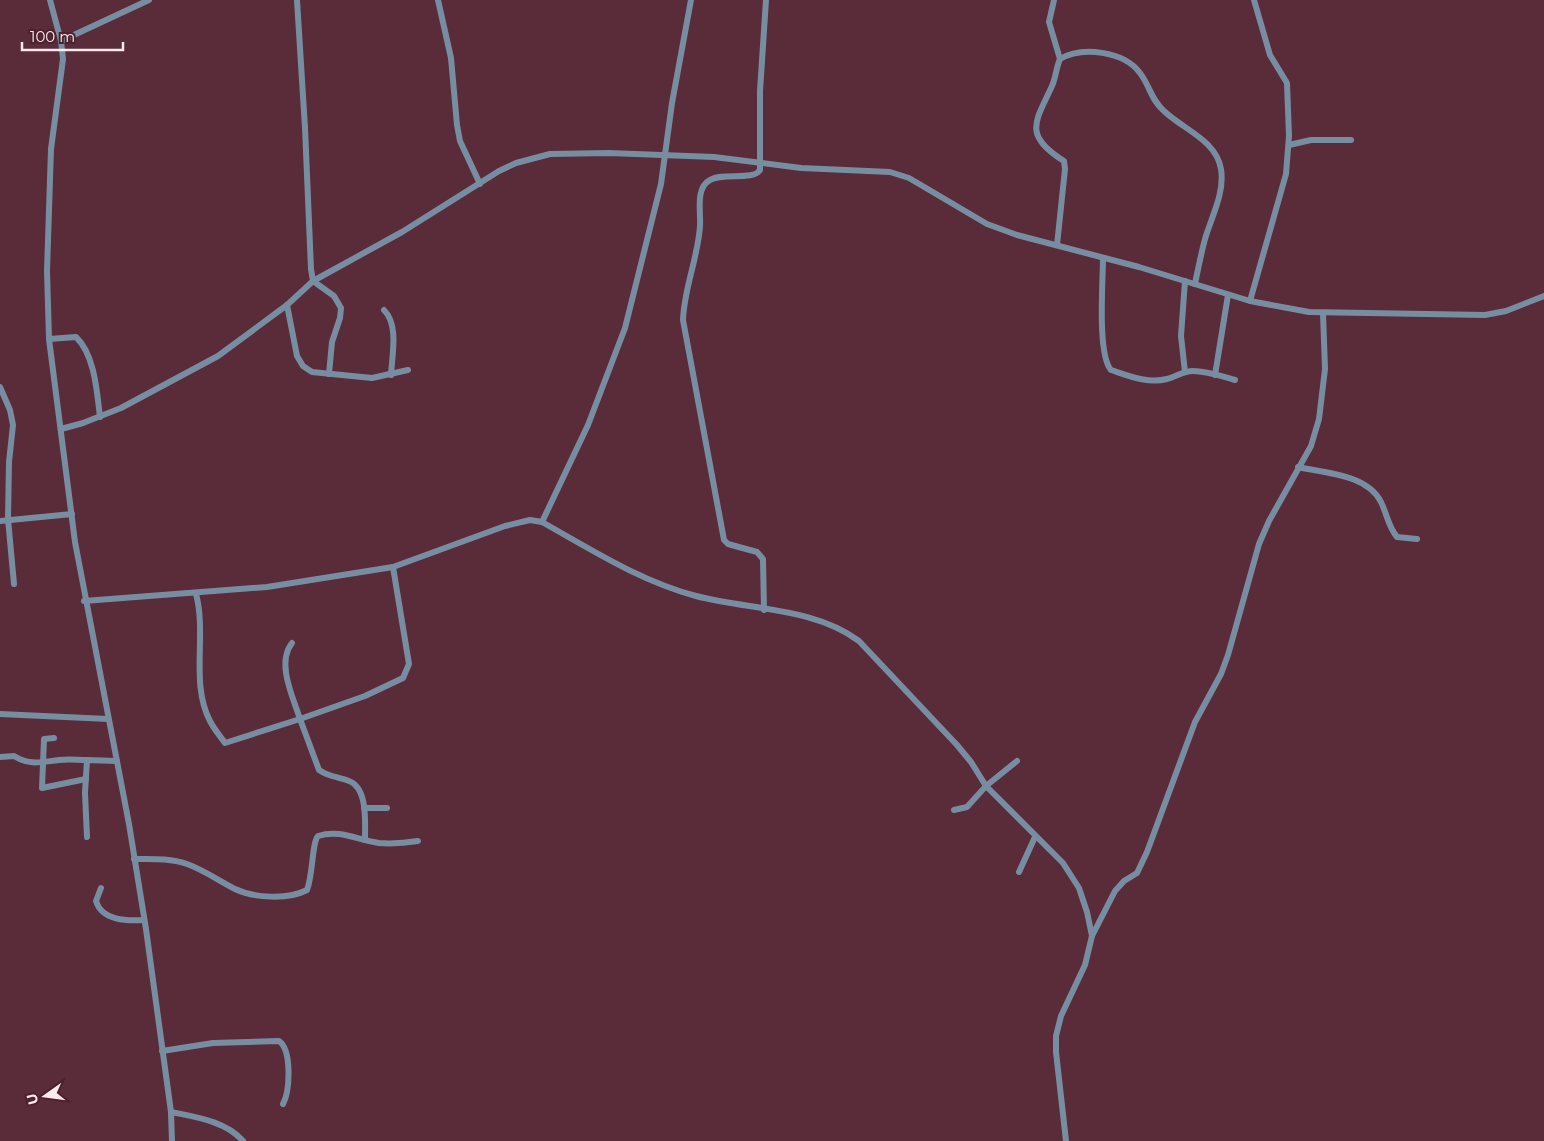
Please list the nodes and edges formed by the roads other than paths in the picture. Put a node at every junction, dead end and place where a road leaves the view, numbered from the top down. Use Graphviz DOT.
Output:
graph roads {
  1 [pos="50,0"];
  2 [pos="150,0"];
  3 [pos="297,0"];
  4 [pos="438,0"];
  5 [pos="690,0"];
  6 [pos="766,0"];
  7 [pos="1054,0"];
  8 [pos="1254,0"];
  9 [pos="61,41"];
  10 [pos="1060,59"];
  11 [pos="1351,140"];
  12 [pos="1289,145"];
  13 [pos="666,156"];
  14 [pos="761,163"];
  15 [pos="480,184"];
  16 [pos="1057,245"];
  17 [pos="1102,258"];
  18 [pos="314,281"];
  19 [pos="1184,281"];
  20 [pos="1195,284"];
  21 [pos="1228,295"];
  22 [pos="1544,296"];
  23 [pos="1250,301"];
  24 [pos="287,305"];
  25 [pos="384,310"];
  26 [pos="1323,313"];
  27 [pos="49,339"];
  28 [pos="408,370"];
  29 [pos="1185,372"];
  30 [pos="329,374"];
  31 [pos="391,375"];
  32 [pos="1215,375"];
  33 [pos="1234,380"];
  34 [pos="0,387"];
  35 [pos="100,417"];
  36 [pos="61,429"];
  37 [pos="1298,467"];
  38 [pos="72,514"];
  39 [pos="8,519"];
  40 [pos="0,520"];
  41 [pos="542,522"];
  42 [pos="1417,539"];
  43 [pos="393,567"];
  44 [pos="14,584"];
  45 [pos="196,594"];
  46 [pos="84,601"];
  47 [pos="764,610"];
  48 [pos="292,643"];
  49 [pos="0,714"];
  50 [pos="108,719"];
  51 [pos="300,719"];
  52 [pos="54,738"];
  53 [pos="0,757"];
  54 [pos="87,760"];
  55 [pos="117,761"];
  56 [pos="1018,761"];
  57 [pos="44,762"];
  58 [pos="86,779"];
  59 [pos="986,786"];
  60 [pos="364,808"];
  61 [pos="387,808"];
  62 [pos="954,810"];
  63 [pos="87,837"];
  64 [pos="1035,837"];
  65 [pos="366,840"];
  66 [pos="418,841"];
  67 [pos="134,859"];
  68 [pos="1019,872"];
  69 [pos="101,888"];
  70 [pos="144,920"];
  71 [pos="1092,936"];
  72 [pos="162,1051"];
  73 [pos="283,1104"];
  74 [pos="171,1112"];
  75 [pos="172,1141"];
  76 [pos="242,1141"];
  77 [pos="1066,1141"];
  1 -- 9 [label="street"];
  2 -- 9 [label="street"];
  3 -- 18 [label="street"];
  4 -- 15 [label="street"];
  5 -- 13 [label="street"];
  6 -- 14 [label="street"];
  7 -- 10 [label="street"];
  8 -- 12 [label="street"];
  9 -- 27 [label="street"];
  10 -- 16 [label="street"];
  10 -- 20 [label="street"];
  11 -- 12 [label="street"];
  12 -- 23 [label="street"];
  13 -- 14 [label="street"];
  13 -- 15 [label="street"];
  13 -- 41 [label="street"];
  14 -- 16 [label="street"];
  14 -- 47 [label="street"];
  15 -- 18 [label="street"];
  16 -- 17 [label="street"];
  17 -- 19 [label="street"];
  17 -- 29 [label="street"];
  18 -- 24 [label="street"];
  18 -- 30 [label="street"];
  19 -- 20 [label="street"];
  19 -- 29 [label="street"];
  20 -- 21 [label="street"];
  21 -- 23 [label="street"];
  21 -- 32 [label="street"];
  22 -- 26 [label="street"];
  23 -- 26 [label="street"];
  24 -- 30 [label="street"];
  24 -- 35 [label="street"];
  25 -- 31 [label="street"];
  26 -- 37 [label="street"];
  27 -- 35 [label="street"];
  27 -- 36 [label="street"];
  28 -- 31 [label="street"];
  29 -- 32 [label="street"];
  30 -- 31 [label="street"];
  32 -- 33 [label="street"];
  34 -- 39 [label="street"];
  35 -- 36 [label="street"];
  36 -- 38 [label="street"];
  37 -- 42 [label="street"];
  37 -- 71 [label="street"];
  38 -- 39 [label="street"];
  38 -- 46 [label="street"];
  39 -- 40 [label="street"];
  39 -- 44 [label="street"];
  41 -- 43 [label="street"];
  41 -- 47 [label="street"];
  43 -- 45 [label="street"];
  43 -- 51 [label="street"];
  45 -- 46 [label="street"];
  45 -- 51 [label="street"];
  46 -- 50 [label="street"];
  47 -- 59 [label="street"];
  48 -- 51 [label="street"];
  49 -- 50 [label="street"];
  50 -- 55 [label="street"];
  51 -- 60 [label="street"];
  52 -- 57 [label="street"];
  53 -- 57 [label="street"];
  54 -- 55 [label="street"];
  54 -- 57 [label="street"];
  54 -- 58 [label="street"];
  55 -- 67 [label="street"];
  56 -- 59 [label="street"];
  57 -- 58 [label="street"];
  58 -- 63 [label="street"];
  59 -- 62 [label="street"];
  59 -- 64 [label="street"];
  60 -- 61 [label="street"];
  60 -- 65 [label="street"];
  64 -- 68 [label="street"];
  64 -- 71 [label="street"];
  65 -- 66 [label="street"];
  65 -- 67 [label="street"];
  67 -- 70 [label="street"];
  69 -- 70 [label="street"];
  70 -- 72 [label="street"];
  71 -- 77 [label="street"];
  72 -- 73 [label="street"];
  72 -- 74 [label="street"];
  74 -- 75 [label="street"];
  74 -- 76 [label="street"];
}
